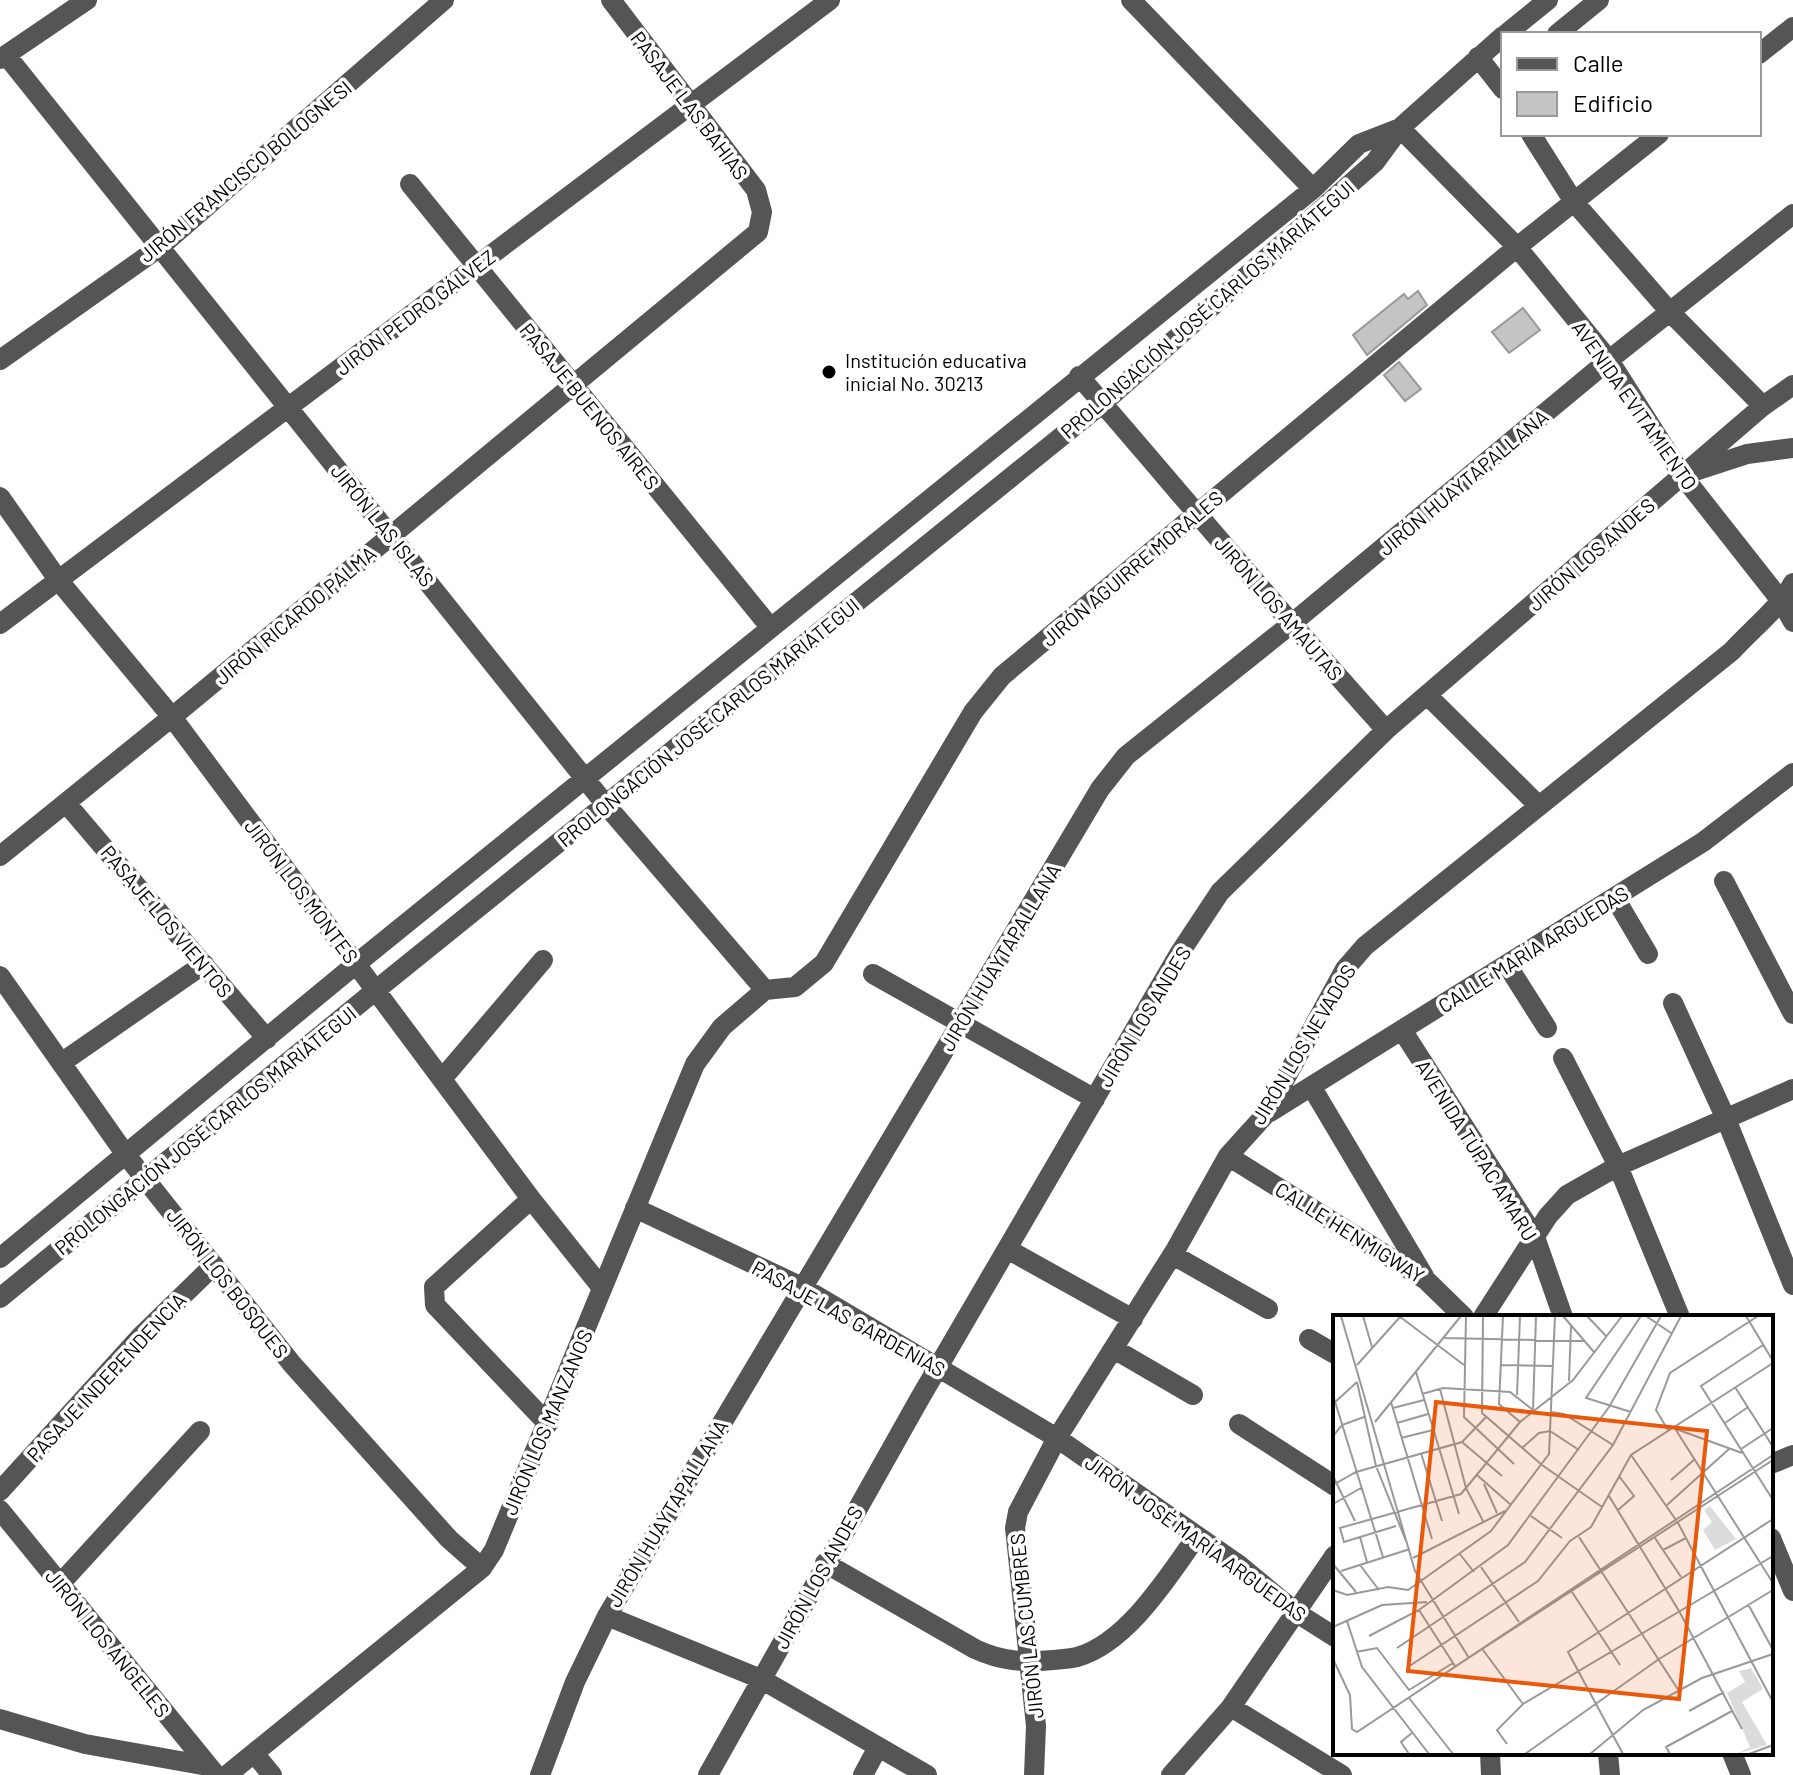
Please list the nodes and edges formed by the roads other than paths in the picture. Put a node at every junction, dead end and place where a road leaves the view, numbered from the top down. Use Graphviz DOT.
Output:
graph roads {
  1 [pos="87,0"];
  2 [pos="444,0"];
  3 [pos="611,0"];
  4 [pos="830,0"];
  5 [pos="1131,0"];
  6 [pos="1548,0"];
  7 [pos="1599,0"];
  8 [pos="1793,27"];
  9 [pos="1508,32"];
  10 [pos="1559,32"];
  11 [pos="1501,38"];
  12 [pos="1761,52"];
  13 [pos="3,57"];
  14 [pos="1478,57"];
  15 [pos="1501,83"];
  16 [pos="689,105"];
  17 [pos="1400,128"];
  18 [pos="1532,136"];
  19 [pos="1656,136"];
  20 [pos="410,184"];
  21 [pos="1313,189"];
  22 [pos="1574,202"];
  23 [pos="762,212"];
  24 [pos="1793,214"];
  25 [pos="160,247"];
  26 [pos="1517,247"];
  27 [pos="476,266"];
  28 [pos="1670,312"];
  29 [pos="0,360"];
  30 [pos="1609,360"];
  31 [pos="1079,376"];
  32 [pos="573,385"];
  33 [pos="1793,385"];
  34 [pos="1103,403"];
  35 [pos="1763,406"];
  36 [pos="289,407"];
  37 [pos="1793,448"];
  38 [pos="1682,475"];
  39 [pos="0,497"];
  40 [pos="1198,513"];
  41 [pos="391,535"];
  42 [pos="59,581"];
  43 [pos="1793,583"];
  44 [pos="1782,602"];
  45 [pos="1793,622"];
  46 [pos="0,624"];
  47 [pos="1290,625"];
  48 [pos="770,627"];
  49 [pos="1427,695"];
  50 [pos="172,717"];
  51 [pos="1386,730"];
  52 [pos="1793,773"];
  53 [pos="586,777"];
  54 [pos="66,803"];
  55 [pos="606,805"];
  56 [pos="1539,806"];
  57 [pos="0,856"];
  58 [pos="1724,881"];
  59 [pos="1615,898"];
  60 [pos="1648,954"];
  61 [pos="543,960"];
  62 [pos="204,964"];
  63 [pos="356,964"];
  64 [pos="1507,965"];
  65 [pos="873,974"];
  66 [pos="0,976"];
  67 [pos="376,990"];
  68 [pos="765,990"];
  69 [pos="1673,1003"];
  70 [pos="1793,1014"];
  71 [pos="960,1024"];
  72 [pos="1547,1028"];
  73 [pos="1402,1030"];
  74 [pos="267,1039"];
  75 [pos="1563,1058"];
  76 [pos="61,1063"];
  77 [pos="442,1079"];
  78 [pos="1793,1089"];
  79 [pos="1317,1096"];
  80 [pos="1095,1099"];
  81 [pos="1266,1114"];
  82 [pos="1726,1119"];
  83 [pos="126,1155"];
  84 [pos="1228,1156"];
  85 [pos="1618,1166"];
  86 [pos="146,1179"];
  87 [pos="531,1199"];
  88 [pos="635,1208"];
  89 [pos="1535,1237"];
  90 [pos="1007,1249"];
  91 [pos="1173,1255"];
  92 [pos="0,1258"];
  93 [pos="214,1265"];
  94 [pos="1426,1280"];
  95 [pos="1793,1285"];
  96 [pos="802,1287"];
  97 [pos="602,1288"];
  98 [pos="0,1298"];
  99 [pos="1268,1309"];
  100 [pos="1462,1315"];
  101 [pos="1484,1315"];
  102 [pos="1562,1315"];
  103 [pos="1679,1315"];
  104 [pos="1133,1319"];
  105 [pos="1309,1339"];
  106 [pos="1114,1349"];
  107 [pos="1333,1353"];
  108 [pos="938,1367"];
  109 [pos="1193,1395"];
  110 [pos="548,1424"];
  111 [pos="1239,1424"];
  112 [pos="200,1431"];
  113 [pos="1057,1438"];
  114 [pos="1793,1455"];
  115 [pos="1773,1463"];
  116 [pos="1333,1485"];
  117 [pos="0,1491"];
  118 [pos="0,1510"];
  119 [pos="1197,1536"];
  120 [pos="1773,1543"];
  121 [pos="1333,1558"];
  122 [pos="825,1563"];
  123 [pos="482,1568"];
  124 [pos="60,1584"];
  125 [pos="1793,1591"];
  126 [pos="1297,1613"];
  127 [pos="607,1616"];
  128 [pos="1333,1636"];
  129 [pos="1029,1663"];
  130 [pos="761,1679"];
  131 [pos="1231,1707"];
  132 [pos="0,1719"];
  133 [pos="878,1747"];
  134 [pos="254,1753"];
  135 [pos="1490,1755"];
  136 [pos="1608,1755"];
  137 [pos="1733,1755"];
  138 [pos="217,1772"];
  139 [pos="272,1775"];
  140 [pos="540,1775"];
  141 [pos="708,1775"];
  142 [pos="863,1775"];
  143 [pos="927,1775"];
  144 [pos="1034,1775"];
  145 [pos="1171,1775"];
  146 [pos="1342,1775"];
  147 [pos="1491,1775"];
  148 [pos="1610,1775"];
  149 [pos="1741,1775"];
  1 -- 13 [label="street"];
  2 -- 25 [label="street, JIRÓN FRANCISCO BOLOGNESI"];
  3 -- 16 [label="street, PASAJE LAS BAHIAS"];
  4 -- 16 [label="street, JIRÓN PEDRO GÁLVEZ"];
  5 -- 21 [label="street"];
  6 -- 9 [label="street, PROLONGACIÓN JOSÉ CARLOS MARIÁTEGUI"];
  7 -- 10 [label="street"];
  8 -- 12 [label="street"];
  11 -- 14 [label="street, PROLONGACIÓN JOSÉ CARLOS MARIÁTEGUI"];
  13 -- 25 [label="street, JIRÓN LAS ISLAS"];
  14 -- 15 [label="street"];
  14 -- 17 [label="street, PROLONGACIÓN JOSÉ CARLOS MARIÁTEGUI"];
  16 -- 23 [label="street, PASAJE LAS BAHIAS"];
  16 -- 27 [label="street, JIRÓN PEDRO GÁLVEZ"];
  17 -- 21 [label="street, PROLONGACIÓN JOSÉ CARLOS MARIÁTEGUI"];
  17 -- 26 [label="street, AVENIDA EVITAMIENTO"];
  17 -- 34 [label="street, PROLONGACIÓN JOSÉ CARLOS MARIÁTEGUI"];
  18 -- 22 [label="street"];
  19 -- 22 [label="street, JIRÓN AGUIRRE MORALES"];
  20 -- 27 [label="street, PASAJE BUENOS AIRES"];
  21 -- 31 [label="street, PROLONGACIÓN JOSÉ CARLOS MARIÁTEGUI"];
  22 -- 26 [label="street, JIRÓN AGUIRRE MORALES"];
  22 -- 28 [label="street"];
  23 -- 32 [label="street, JIRÓN RICARDO PALMA"];
  24 -- 28 [label="street, JIRÓN HUAYTAPALLANA"];
  25 -- 29 [label="street, JIRÓN FRANCISCO BOLOGNESI"];
  25 -- 36 [label="street, JIRÓN LAS ISLAS"];
  26 -- 30 [label="street, AVENIDA EVITAMIENTO"];
  26 -- 40 [label="street, JIRÓN AGUIRRE MORALES"];
  27 -- 32 [label="street, PASAJE BUENOS AIRES"];
  27 -- 36 [label="street, JIRÓN PEDRO GÁLVEZ"];
  28 -- 30 [label="street, JIRÓN HUAYTAPALLANA"];
  28 -- 35 [label="street"];
  30 -- 38 [label="street, AVENIDA EVITAMIENTO"];
  30 -- 47 [label="street, JIRÓN HUAYTAPALLANA"];
  31 -- 34 [label="street, JIRÓN LOS AMAUTAS"];
  31 -- 48 [label="street, PROLONGACIÓN JOSÉ CARLOS MARIÁTEGUI"];
  32 -- 41 [label="street, JIRÓN RICARDO PALMA"];
  32 -- 48 [label="street, PASAJE BUENOS AIRES"];
  33 -- 35 [label="street, JIRÓN LOS ANDES"];
  34 -- 40 [label="street, JIRÓN LOS AMAUTAS"];
  34 -- 55 [label="street, PROLONGACIÓN JOSÉ CARLOS MARIÁTEGUI"];
  35 -- 38 [label="street, JIRÓN LOS ANDES"];
  36 -- 41 [label="street, JIRÓN LAS ISLAS"];
  36 -- 42 [label="street, JIRÓN PEDRO GÁLVEZ"];
  37 -- 38 [label="street"];
  38 -- 44 [label="street, AVENIDA EVITAMIENTO"];
  38 -- 49 [label="street, JIRÓN LOS ANDES"];
  39 -- 42 [label="street, JIRÓN LOS MONTES"];
  40 -- 47 [label="street, JIRÓN LOS AMAUTAS"];
  40 -- 68 [label="street, JIRÓN AGUIRRE MORALES"];
  41 -- 50 [label="street, JIRÓN RICARDO PALMA"];
  41 -- 53 [label="street, JIRÓN LAS ISLAS"];
  42 -- 46 [label="street, JIRÓN PEDRO GÁLVEZ"];
  42 -- 50 [label="street, JIRÓN LOS MONTES"];
  43 -- 44 [label="street, JIRÓN LOS NEVADOS"];
  44 -- 45 [label="street, AVENIDA EVITAMIENTO"];
  44 -- 56 [label="street, JIRÓN LOS NEVADOS"];
  47 -- 51 [label="street, JIRÓN LOS AMAUTAS"];
  47 -- 71 [label="street, JIRÓN HUAYTAPALLANA"];
  48 -- 53 [label="street, PROLONGACIÓN JOSÉ CARLOS MARIÁTEGUI"];
  49 -- 51 [label="street, JIRÓN LOS ANDES"];
  49 -- 56 [label="street"];
  50 -- 54 [label="street, JIRÓN RICARDO PALMA"];
  50 -- 63 [label="street, JIRÓN LOS MONTES"];
  51 -- 80 [label="street, JIRÓN LOS ANDES"];
  52 -- 59 [label="street, CALLE MARÍA ARGUEDAS"];
  53 -- 55 [label="street, JIRÓN LAS ISLAS"];
  53 -- 63 [label="street, PROLONGACIÓN JOSÉ CARLOS MARIÁTEGUI"];
  54 -- 57 [label="street, JIRÓN RICARDO PALMA"];
  54 -- 62 [label="street, PASAJE LOS VIENTOS"];
  55 -- 67 [label="street, PROLONGACIÓN JOSÉ CARLOS MARIÁTEGUI"];
  55 -- 68 [label="street, JIRÓN LAS ISLAS"];
  56 -- 81 [label="street, JIRÓN LOS NEVADOS"];
  58 -- 70 [label="street"];
  59 -- 60 [label="street"];
  59 -- 64 [label="street, CALLE MARÍA ARGUEDAS"];
  61 -- 77 [label="street"];
  62 -- 74 [label="street, PASAJE LOS VIENTOS"];
  62 -- 76 [label="street"];
  63 -- 67 [label="street, JIRÓN LOS MONTES"];
  63 -- 74 [label="street, PROLONGACIÓN JOSÉ CARLOS MARIÁTEGUI"];
  64 -- 72 [label="street"];
  64 -- 73 [label="street, CALLE MARÍA ARGUEDAS"];
  65 -- 71 [label="street"];
  66 -- 76 [label="street, JIRÓN LOS BOSQUES"];
  67 -- 77 [label="street, JIRÓN LOS MONTES"];
  67 -- 86 [label="street, PROLONGACIÓN JOSÉ CARLOS MARIÁTEGUI"];
  68 -- 88 [label="street, JIRÓN LOS MANZANOS"];
  69 -- 82 [label="street"];
  71 -- 80 [label="street"];
  71 -- 96 [label="street, JIRÓN HUAYTAPALLANA"];
  73 -- 81 [label="street, CALLE MARÍA ARGUEDAS"];
  73 -- 89 [label="street, AVENIDA TÚPAC AMARU"];
  74 -- 83 [label="street, PROLONGACIÓN JOSÉ CARLOS MARIÁTEGUI"];
  75 -- 85 [label="street"];
  76 -- 83 [label="street, JIRÓN LOS BOSQUES"];
  77 -- 87 [label="street, JIRÓN LOS MONTES"];
  78 -- 82 [label="street"];
  79 -- 94 [label="street"];
  80 -- 90 [label="street, JIRÓN LOS ANDES"];
  81 -- 84 [label="street, JIRÓN LOS NEVADOS"];
  82 -- 85 [label="street"];
  82 -- 95 [label="street"];
  83 -- 86 [label="street, JIRÓN LOS BOSQUES"];
  83 -- 92 [label="street, PROLONGACIÓN JOSÉ CARLOS MARIÁTEGUI"];
  84 -- 91 [label="street, JIRÓN LOS NEVADOS"];
  84 -- 94 [label="street, CALLE HENMIGWAY"];
  85 -- 89 [label="street"];
  85 -- 103 [label="street"];
  86 -- 93 [label="street, JIRÓN LOS BOSQUES"];
  86 -- 98 [label="street, PROLONGACIÓN JOSÉ CARLOS MARIÁTEGUI"];
  87 -- 97 [label="street, JIRÓN LOS MONTES"];
  87 -- 110 [label="street"];
  88 -- 96 [label="street, PASAJE LAS GARDENIAS"];
  88 -- 97 [label="street, JIRÓN LOS MANZANOS"];
  89 -- 101 [label="street"];
  89 -- 102 [label="street, AVENIDA TÚPAC AMARU"];
  90 -- 104 [label="street"];
  90 -- 108 [label="street, JIRÓN LOS ANDES"];
  91 -- 99 [label="street"];
  91 -- 104 [label="street, JIRÓN LOS NEVADOS"];
  93 -- 117 [label="street, PASAJE INDEPENDENCIA"];
  93 -- 123 [label="street, JIRÓN LOS BOSQUES"];
  94 -- 100 [label="street, CALLE HENMIGWAY"];
  96 -- 108 [label="street, PASAJE LAS GARDENIAS"];
  96 -- 127 [label="street, JIRÓN HUAYTAPALLANA"];
  97 -- 110 [label="street, JIRÓN LOS MANZANOS"];
  104 -- 106 [label="street, JIRÓN LOS NEVADOS"];
  105 -- 107 [label="street"];
  106 -- 109 [label="street"];
  106 -- 113 [label="street, JIRÓN LOS NEVADOS"];
  108 -- 113 [label="street, PASAJE LAS GARDENIAS"];
  108 -- 122 [label="street, JIRÓN LOS ANDES"];
  110 -- 123 [label="street, JIRÓN LOS MANZANOS"];
  111 -- 116 [label="street"];
  112 -- 124 [label="street"];
  113 -- 119 [label="street, JIRÓN JOSÉ MARÍA ARGUEDAS"];
  113 -- 129 [label="street, JIRÓN LAS CUMBRES"];
  114 -- 115 [label="street"];
  118 -- 124 [label="street, JIRÓN LOS ÁNGELES"];
  119 -- 126 [label="street, JIRÓN JOSÉ MARÍA ARGUEDAS"];
  119 -- 129 [label="street"];
  120 -- 125 [label="street"];
  121 -- 126 [label="street"];
  122 -- 129 [label="street"];
  122 -- 130 [label="street, JIRÓN LOS ANDES"];
  123 -- 134 [label="street, JIRÓN LOS MANZANOS"];
  124 -- 138 [label="street, JIRÓN LOS ÁNGELES"];
  126 -- 128 [label="street, JIRÓN JOSÉ MARÍA ARGUEDAS"];
  126 -- 131 [label="street"];
  127 -- 130 [label="street"];
  127 -- 140 [label="street, JIRÓN HUAYTAPALLANA"];
  129 -- 144 [label="street, JIRÓN LAS CUMBRES"];
  130 -- 133 [label="street"];
  130 -- 141 [label="street, JIRÓN LOS ANDES"];
  131 -- 145 [label="street"];
  131 -- 146 [label="street"];
  132 -- 138 [label="street"];
  133 -- 142 [label="street"];
  133 -- 143 [label="street"];
  134 -- 138 [label="street, JIRÓN LOS MANZANOS"];
  134 -- 139 [label="street"];
  135 -- 147 [label="street"];
  136 -- 148 [label="street"];
  137 -- 149 [label="street"];
}
